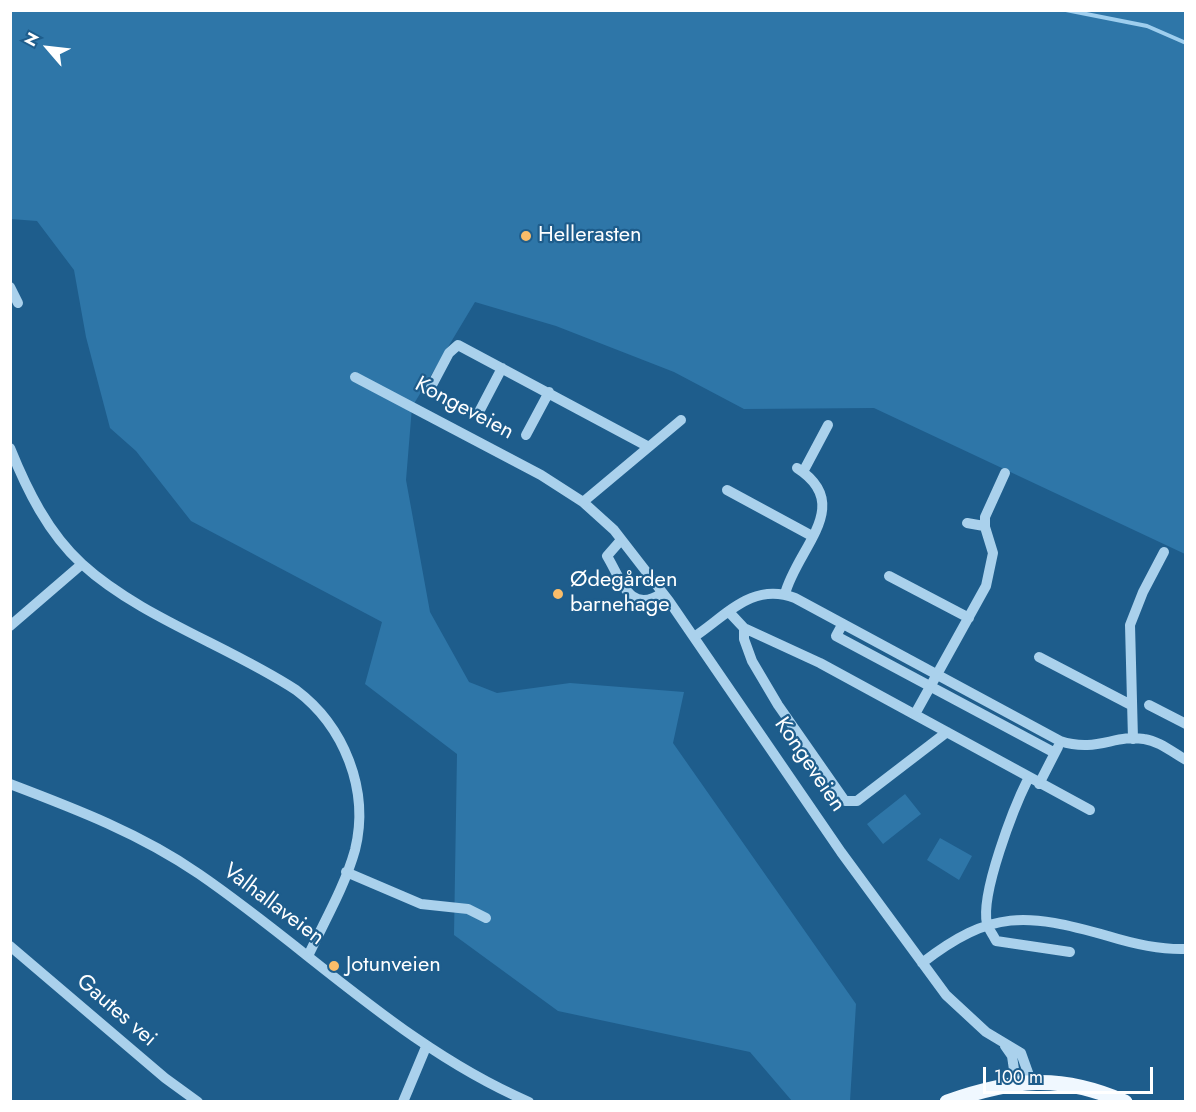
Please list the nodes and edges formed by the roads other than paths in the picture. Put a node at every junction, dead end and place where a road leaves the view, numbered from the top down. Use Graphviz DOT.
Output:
graph roads {
  1 [pos="10,287"];
  2 [pos="18,303"];
  3 [pos="502,368"];
  4 [pos="355,377"];
  5 [pos="431,387"];
  6 [pos="549,392"];
  7 [pos="480,410"];
  8 [pos="681,420"];
  9 [pos="828,425"];
  10 [pos="526,435"];
  11 [pos="647,446"];
  12 [pos="10,448"];
  13 [pos="1005,473"];
  14 [pos="727,490"];
  15 [pos="583,502"];
  16 [pos="967,523"];
  17 [pos="984,526"];
  18 [pos="812,536"];
  19 [pos="621,540"];
  20 [pos="1164,552"];
  21 [pos="82,564"];
  22 [pos="890,576"];
  23 [pos="662,593"];
  24 [pos="785,594"];
  25 [pos="729,612"];
  26 [pos="969,618"];
  27 [pos="842,625"];
  28 [pos="10,626"];
  29 [pos="744,628"];
  30 [pos="694,638"];
  31 [pos="1039,657"];
  32 [pos="938,676"];
  33 [pos="931,687"];
  34 [pos="1131,705"];
  35 [pos="1149,705"];
  36 [pos="915,714"];
  37 [pos="1185,724"];
  38 [pos="947,732"];
  39 [pos="1133,739"];
  40 [pos="1060,741"];
  41 [pos="1055,753"];
  42 [pos="1185,760"];
  43 [pos="1028,779"];
  44 [pos="10,784"];
  45 [pos="1039,784"];
  46 [pos="1090,810"];
  47 [pos="346,872"];
  48 [pos="486,918"];
  49 [pos="987,924"];
  50 [pos="10,946"];
  51 [pos="1185,949"];
  52 [pos="1070,952"];
  53 [pos="308,956"];
  54 [pos="922,963"];
  55 [pos="426,1047"];
  56 [pos="1024,1082"];
  57 [pos="198,1101"];
  58 [pos="403,1101"];
  59 [pos="529,1101"];
  60 [pos="946,1101"];
  61 [pos="1125,1101"];
  1 -- 2 [label="street"];
  3 -- 5 [label="street, Kongeveien"];
  3 -- 6 [label="street, Kongeveien"];
  3 -- 7 [label="street, Kongeveien"];
  4 -- 15 [label="street, Kongeveien"];
  6 -- 10 [label="street, Kongeveien"];
  6 -- 11 [label="street, Kongeveien"];
  8 -- 11 [label="street"];
  9 -- 18 [label="street"];
  11 -- 15 [label="street"];
  12 -- 21 [label="street"];
  13 -- 17 [label="street"];
  14 -- 18 [label="street"];
  15 -- 19 [label="street, Kongeveien"];
  16 -- 17 [label="street"];
  17 -- 26 [label="street"];
  18 -- 24 [label="street"];
  19 -- 23 [label="street, Kongeveien"];
  19 -- 23 [label="street"];
  20 -- 34 [label="street"];
  21 -- 28 [label="street"];
  21 -- 47 [label="street"];
  22 -- 26 [label="street"];
  23 -- 30 [label="street, Kongeveien"];
  24 -- 25 [label="street"];
  24 -- 27 [label="street"];
  25 -- 29 [label="street"];
  25 -- 30 [label="street"];
  26 -- 32 [label="street"];
  27 -- 32 [label="street"];
  27 -- 33 [label="street"];
  29 -- 36 [label="street"];
  29 -- 38 [label="street"];
  30 -- 54 [label="street, Kongeveien"];
  31 -- 34 [label="street"];
  32 -- 33 [label="street"];
  32 -- 40 [label="street"];
  33 -- 36 [label="street"];
  33 -- 41 [label="street"];
  34 -- 39 [label="street"];
  35 -- 37 [label="street"];
  36 -- 38 [label="street"];
  38 -- 43 [label="street"];
  39 -- 40 [label="street"];
  39 -- 42 [label="street"];
  40 -- 41 [label="street"];
  41 -- 45 [label="street"];
  43 -- 45 [label="street"];
  43 -- 49 [label="street"];
  44 -- 53 [label="street, Valhallaveien"];
  45 -- 46 [label="street"];
  47 -- 48 [label="street"];
  47 -- 53 [label="street"];
  49 -- 51 [label="street"];
  49 -- 52 [label="street"];
  49 -- 54 [label="street"];
  50 -- 57 [label="street, Gautes vei"];
  53 -- 55 [label="street, Valhallaveien"];
  54 -- 56 [label="street, Kongeveien"];
  55 -- 58 [label="street"];
  55 -- 59 [label="street, Valhallaveien"];
  56 -- 60 [label="main road"];
  56 -- 61 [label="main road"];
}
